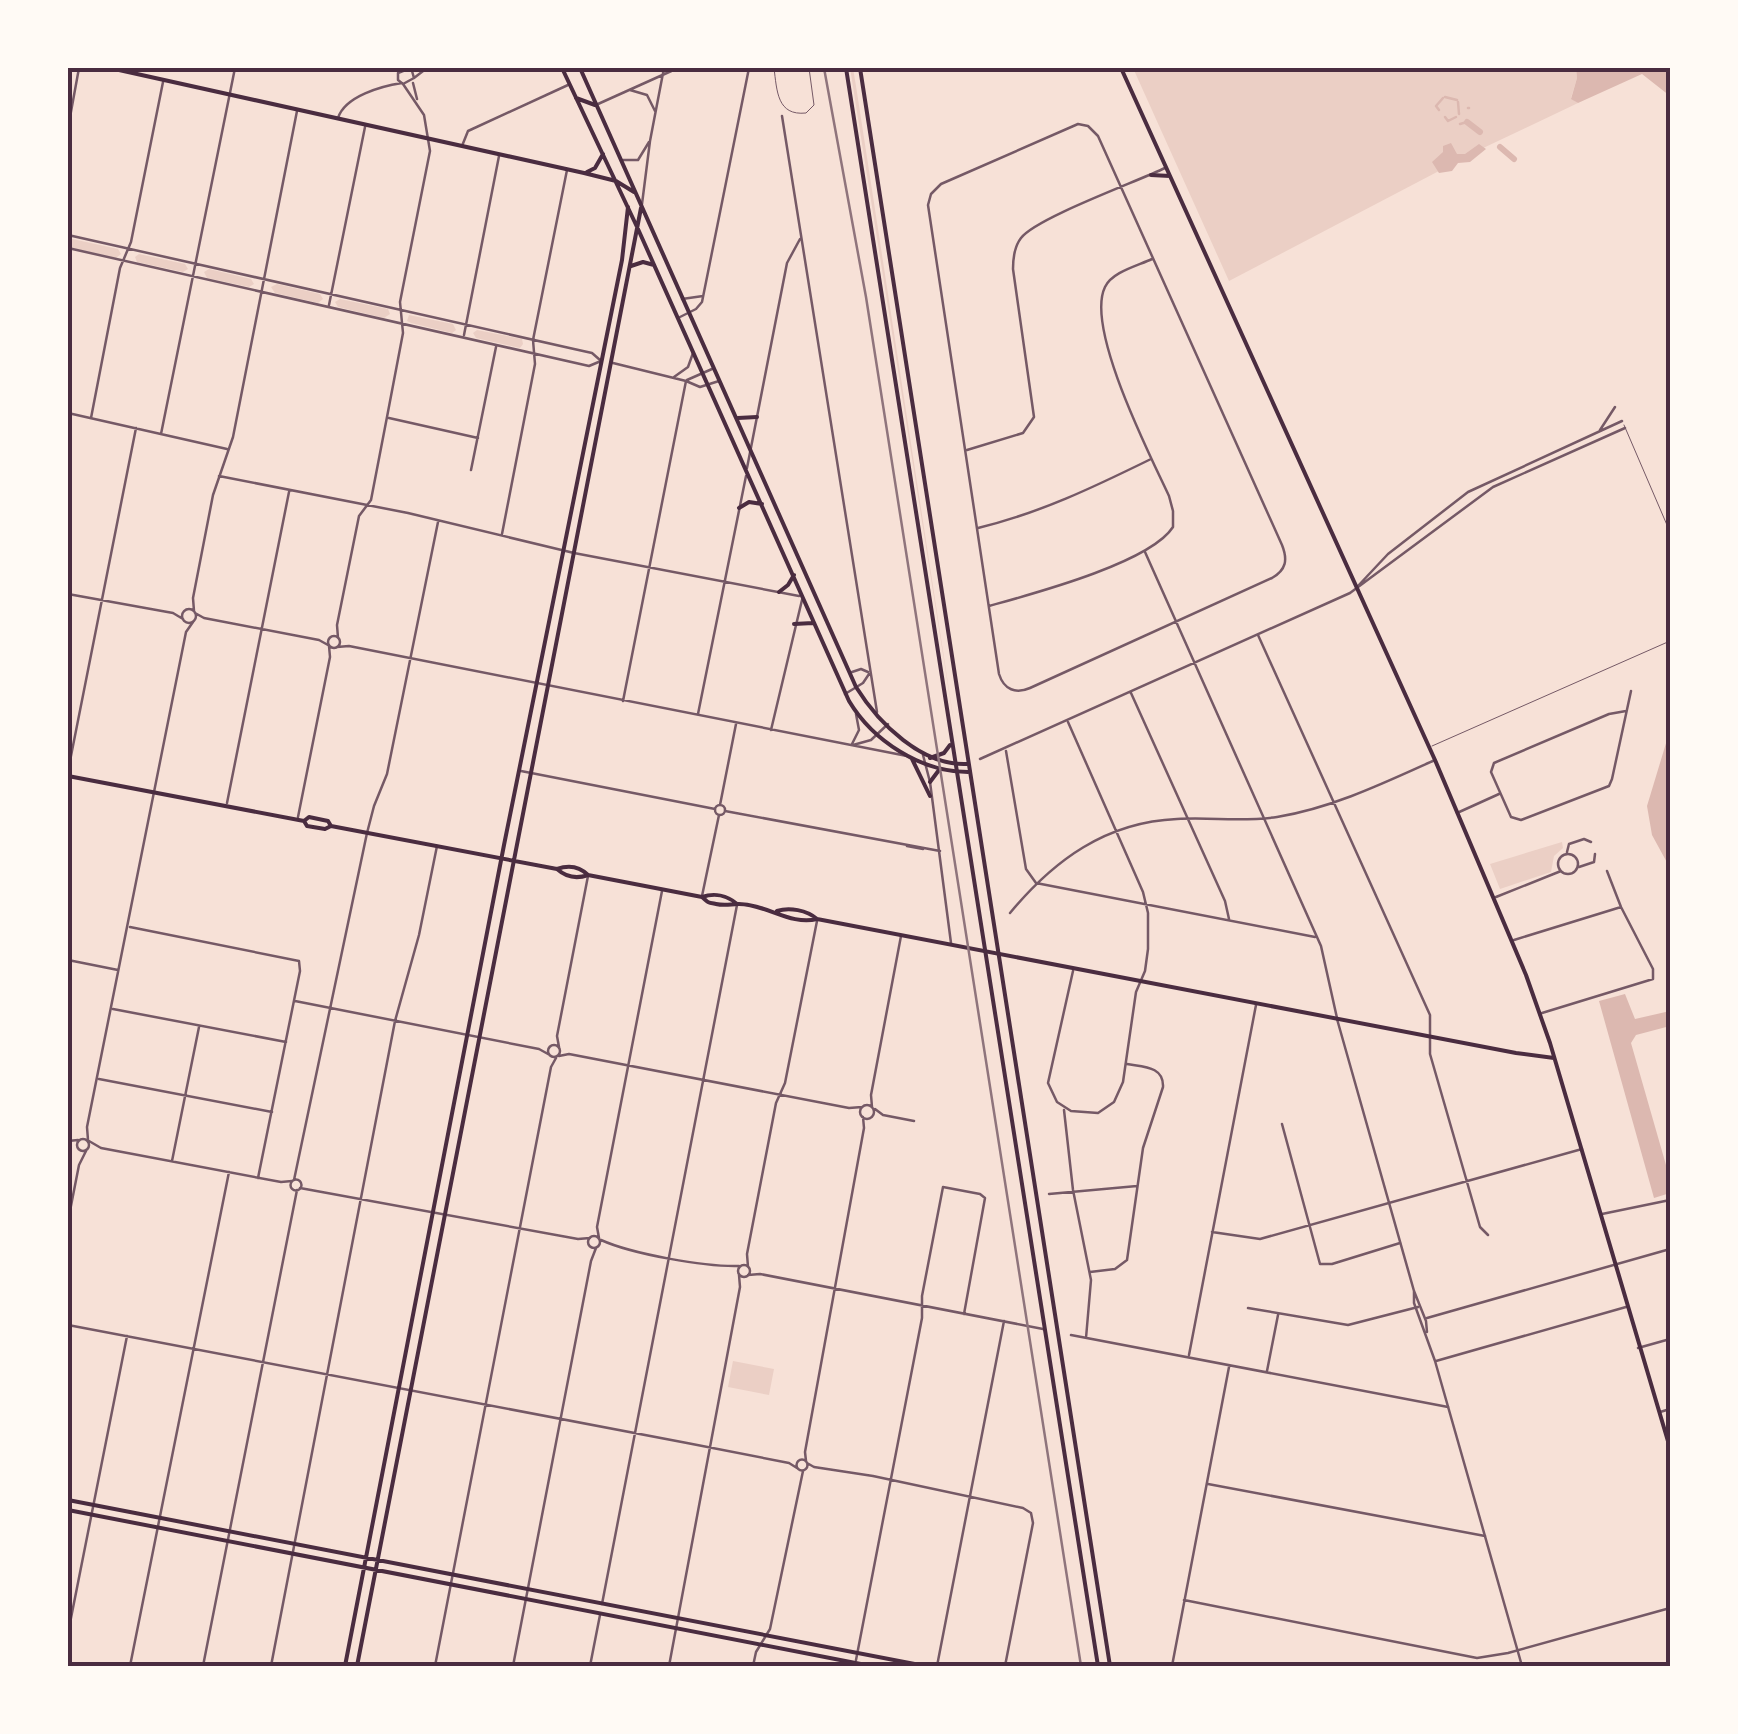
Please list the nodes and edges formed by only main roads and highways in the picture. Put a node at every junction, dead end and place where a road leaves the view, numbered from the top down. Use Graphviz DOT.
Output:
graph roads {
  1 [pos="110,68"];
  2 [pos="562,68"];
  3 [pos="580,68"];
  4 [pos="846,68"];
  5 [pos="860,68"];
  6 [pos="1121,68"];
  7 [pos="576,98"];
  8 [pos="597,105"];
  9 [pos="603,154"];
  10 [pos="584,173"];
  11 [pos="1151,174"];
  12 [pos="1170,176"];
  13 [pos="616,181"];
  14 [pos="636,194"];
  15 [pos="628,207"];
  16 [pos="642,208"];
  17 [pos="638,228"];
  18 [pos="654,265"];
  19 [pos="631,266"];
  20 [pos="757,417"];
  21 [pos="735,418"];
  22 [pos="762,504"];
  23 [pos="739,508"];
  24 [pos="794,575"];
  25 [pos="779,592"];
  26 [pos="813,592"];
  27 [pos="804,596"];
  28 [pos="815,623"];
  29 [pos="794,624"];
  30 [pos="952,740"];
  31 [pos="910,758"];
  32 [pos="927,761"];
  33 [pos="955,764"];
  34 [pos="967,764"];
  35 [pos="941,769"];
  36 [pos="956,772"];
  37 [pos="968,772"];
  38 [pos="68,774"];
  39 [pos="930,782"];
  40 [pos="930,796"];
  41 [pos="502,858"];
  42 [pos="512,861"];
  43 [pos="985,951"];
  44 [pos="998,953"];
  45 [pos="1554,1058"];
  46 [pos="1044,1330"];
  47 [pos="1058,1339"];
  48 [pos="1670,1448"];
  49 [pos="68,1500"];
  50 [pos="68,1510"];
  51 [pos="366,1558"];
  52 [pos="377,1560"];
  53 [pos="364,1568"];
  54 [pos="376,1570"];
  55 [pos="602,1604"];
  56 [pos="600,1614"];
  57 [pos="912,1665"];
  58 [pos="345,1666"];
  59 [pos="357,1666"];
  60 [pos="871,1666"];
  61 [pos="925,1666"];
  62 [pos="1098,1666"];
  63 [pos="1110,1666"];
  1 -- 10 [label="main road"];
  2 -- 7 [label="main road"];
  3 -- 8 [label="main road"];
  4 -- 30 [label="main road"];
  5 -- 34 [label="main road"];
  6 -- 12 [label="main road"];
  7 -- 8 [label="main road"];
  7 -- 9 [label="main road"];
  8 -- 14 [label="main road"];
  9 -- 10 [label="main road"];
  9 -- 13 [label="main road"];
  10 -- 13 [label="main road"];
  11 -- 12 [label="main road"];
  12 -- 45 [label="main road"];
  13 -- 14 [label="main road"];
  13 -- 15 [label="main road"];
  14 -- 16 [label="main road"];
  15 -- 17 [label="main road"];
  15 -- 41 [label="main road"];
  16 -- 17 [label="main road"];
  16 -- 21 [label="main road"];
  17 -- 18 [label="main road"];
  17 -- 19 [label="main road"];
  18 -- 19 [label="main road"];
  18 -- 22 [label="main road"];
  19 -- 42 [label="main road"];
  20 -- 21 [label="main road"];
  21 -- 26 [label="main road"];
  22 -- 23 [label="main road"];
  22 -- 24 [label="main road"];
  24 -- 25 [label="main road"];
  24 -- 27 [label="main road"];
  26 -- 27 [label="main road"];
  26 -- 32 [label="main road"];
  27 -- 28 [label="main road"];
  28 -- 29 [label="main road"];
  28 -- 31 [label="main road"];
  30 -- 32 [label="main road"];
  30 -- 33 [label="main road"];
  31 -- 32 [label="main road"];
  31 -- 40 [label="main road"];
  32 -- 33 [label="main road"];
  32 -- 35 [label="main road"];
  33 -- 34 [label="main road"];
  33 -- 36 [label="main road"];
  34 -- 37 [label="main road"];
  35 -- 36 [label="main road"];
  35 -- 39 [label="main road"];
  36 -- 37 [label="main road"];
  36 -- 43 [label="main road"];
  37 -- 44 [label="main road"];
  38 -- 41 [label="main road"];
  41 -- 42 [label="main road"];
  41 -- 51 [label="main road"];
  42 -- 43 [label="main road"];
  42 -- 52 [label="main road"];
  43 -- 44 [label="main road"];
  43 -- 46 [label="main road"];
  44 -- 45 [label="main road"];
  44 -- 47 [label="main road"];
  45 -- 48 [label="main road"];
  46 -- 47 [label="main road"];
  46 -- 62 [label="main road"];
  47 -- 63 [label="main road"];
  49 -- 51 [label="main road"];
  50 -- 53 [label="main road"];
  51 -- 52 [label="main road"];
  51 -- 53 [label="main road"];
  52 -- 54 [label="main road"];
  52 -- 55 [label="main road"];
  53 -- 54 [label="main road"];
  53 -- 58 [label="main road"];
  54 -- 56 [label="main road"];
  54 -- 59 [label="main road"];
  55 -- 56 [label="main road"];
  55 -- 57 [label="main road"];
  56 -- 60 [label="main road"];
  57 -- 61 [label="main road"];
}
